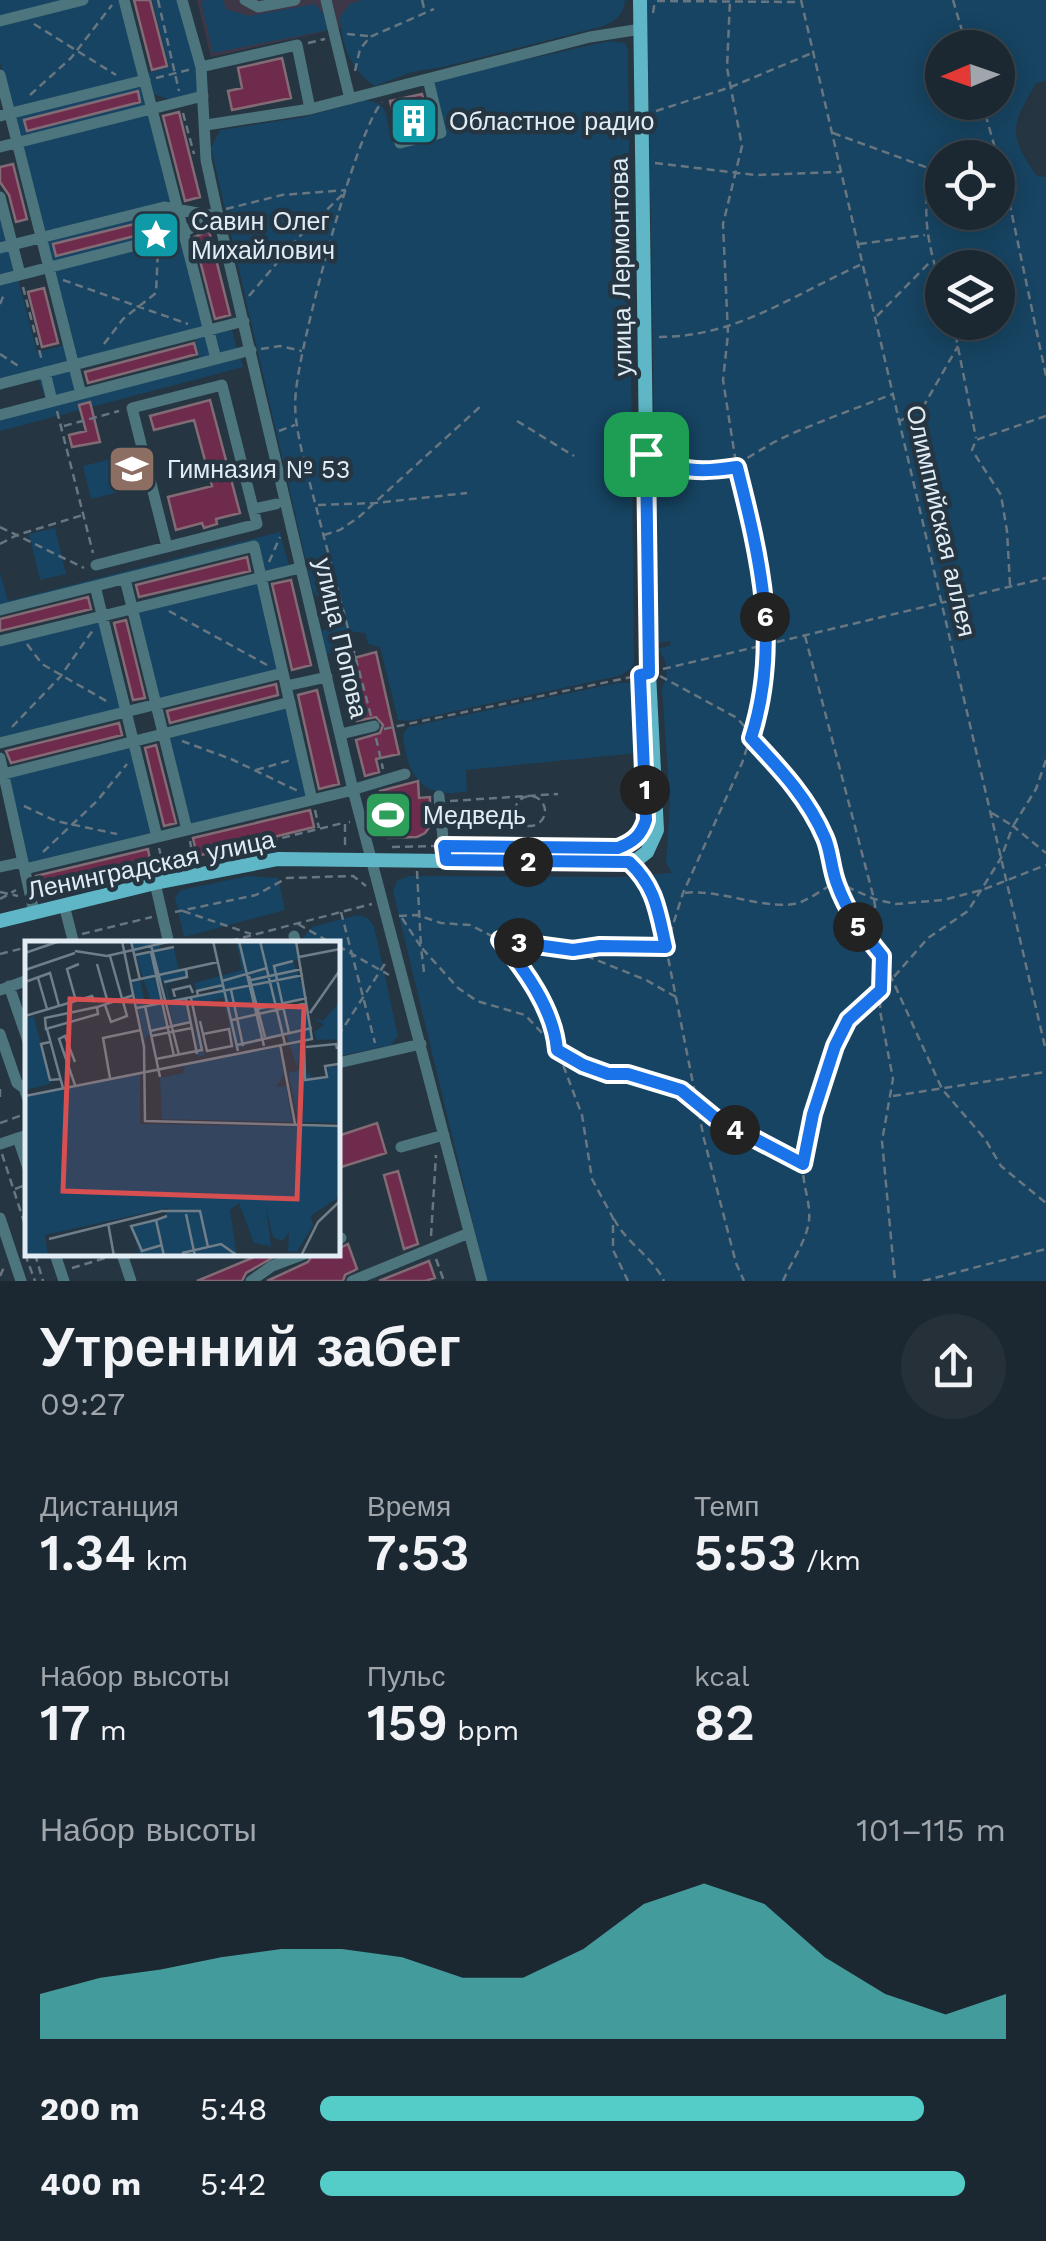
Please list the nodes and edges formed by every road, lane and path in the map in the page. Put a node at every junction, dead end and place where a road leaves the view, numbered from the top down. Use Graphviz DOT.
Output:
graph roads {
  1 [pos="84,0"];
  2 [pos="115,0"];
  3 [pos="124,0"];
  4 [pos="245,0"];
  5 [pos="296,0"];
  6 [pos="326,0"];
  7 [pos="422,0"];
  8 [pos="640,0"];
  9 [pos="730,0"];
  10 [pos="953,0"];
  11 [pos="177,1"];
  12 [pos="656,1"];
  13 [pos="802,1"];
  14 [pos="158,3"];
  15 [pos="434,9"];
  16 [pos="425,12"];
  17 [pos="22,16"];
  18 [pos="0,21"];
  19 [pos="640,29"];
  20 [pos="961,30"];
  21 [pos="334,37"];
  22 [pos="370,37"];
  23 [pos="297,45"];
  24 [pos="77,51"];
  25 [pos="814,52"];
  26 [pos="202,67"];
  27 [pos="176,72"];
  28 [pos="0,75"];
  29 [pos="428,78"];
  30 [pos="145,80"];
  31 [pos="130,84"];
  32 [pos="402,85"];
  33 [pos="731,87"];
  34 [pos="204,96"];
  35 [pos="350,99"];
  36 [pos="180,102"];
  37 [pos="152,109"];
  38 [pos="310,109"];
  39 [pos="654,111"];
  40 [pos="5,115"];
  41 [pos="206,125"];
  42 [pos="832,132"];
  43 [pos="17,142"];
  44 [pos="400,142"];
  45 [pos="0,147"];
  46 [pos="653,163"];
  47 [pos="925,168"];
  48 [pos="841,172"];
  49 [pos="736,174"];
  50 [pos="348,190"];
  51 [pos="0,197"];
  52 [pos="177,208"];
  53 [pos="213,213"];
  54 [pos="1015,224"];
  55 [pos="926,230"];
  56 [pos="183,233"];
  57 [pos="926,234"];
  58 [pos="41,238"];
  59 [pos="158,239"];
  60 [pos="858,244"];
  61 [pos="6,247"];
  62 [pos="930,250"];
  63 [pos="863,264"];
  64 [pos="925,267"];
  65 [pos="50,271"];
  66 [pos="20,274"];
  67 [pos="0,280"];
  68 [pos="240,306"];
  69 [pos="137,308"];
  70 [pos="875,318"];
  71 [pos="244,321"];
  72 [pos="728,328"];
  73 [pos="208,330"];
  74 [pos="650,338"];
  75 [pos="958,340"];
  76 [pos="959,345"];
  77 [pos="251,350"];
  78 [pos="304,351"];
  79 [pos="216,360"];
  80 [pos="90,361"];
  81 [pos="74,365"];
  82 [pos="44,372"];
  83 [pos="1046,376"];
  84 [pos="0,384"];
  85 [pos="81,394"];
  86 [pos="893,394"];
  87 [pos="52,401"];
  88 [pos="483,404"];
  89 [pos="132,408"];
  90 [pos="0,415"];
  91 [pos="1046,416"];
  92 [pos="899,421"];
  93 [pos="517,422"];
  94 [pos="296,425"];
  95 [pos="63,426"];
  96 [pos="270,432"];
  97 [pos="976,440"];
  98 [pos="646,454"];
  99 [pos="574,456"];
  100 [pos="737,467"];
  101 [pos="468,493"];
  102 [pos="375,503"];
  103 [pos="276,504"];
  104 [pos="316,505"];
  105 [pos="253,510"];
  106 [pos="85,514"];
  107 [pos="0,527"];
  108 [pos="282,533"];
  109 [pos="17,535"];
  110 [pos="324,535"];
  111 [pos="0,544"];
  112 [pos="167,547"];
  113 [pos="90,566"];
  114 [pos="300,568"];
  115 [pos="262,577"];
  116 [pos="125,578"];
  117 [pos="1046,578"];
  118 [pos="95,586"];
  119 [pos="1010,587"];
  120 [pos="942,602"];
  121 [pos="154,603"];
  122 [pos="132,609"];
  123 [pos="0,610"];
  124 [pos="102,616"];
  125 [pos="805,635"];
  126 [pos="20,636"];
  127 [pos="0,642"];
  128 [pos="766,644"];
  129 [pos="333,662"];
  130 [pos="649,673"];
  131 [pos="60,677"];
  132 [pos="328,677"];
  133 [pos="285,680"];
  134 [pos="290,702"];
  135 [pos="156,704"];
  136 [pos="126,712"];
  137 [pos="374,726"];
  138 [pos="396,726"];
  139 [pos="12,728"];
  140 [pos="163,734"];
  141 [pos="340,734"];
  142 [pos="751,738"];
  143 [pos="133,742"];
  144 [pos="0,743"];
  145 [pos="136,755"];
  146 [pos="302,756"];
  147 [pos="0,758"];
  148 [pos="1046,760"];
  149 [pos="253,771"];
  150 [pos="2,774"];
  151 [pos="405,774"];
  152 [pos="353,790"];
  153 [pos="558,794"];
  154 [pos="530,796"];
  155 [pos="440,798"];
  156 [pos="9,800"];
  157 [pos="312,800"];
  158 [pos="990,811"];
  159 [pos="646,820"];
  160 [pos="344,823"];
  161 [pos="72,824"];
  162 [pos="1013,826"];
  163 [pos="319,828"];
  164 [pos="16,830"];
  165 [pos="187,830"];
  166 [pos="0,833"];
  167 [pos="156,837"];
  168 [pos="140,841"];
  169 [pos="383,847"];
  170 [pos="445,853"];
  171 [pos="1046,853"];
  172 [pos="1001,858"];
  173 [pos="372,859"];
  174 [pos="194,860"];
  175 [pos="417,860"];
  176 [pos="629,862"];
  177 [pos="24,865"];
  178 [pos="1046,865"];
  179 [pos="163,866"];
  180 [pos="0,868"];
  181 [pos="107,881"];
  182 [pos="1006,881"];
  183 [pos="836,882"];
  184 [pos="155,883"];
  185 [pos="366,886"];
  186 [pos="982,890"];
  187 [pos="0,892"];
  188 [pos="683,893"];
  189 [pos="12,894"];
  190 [pos="0,899"];
  191 [pos="874,899"];
  192 [pos="64,905"];
  193 [pos="33,906"];
  194 [pos="182,911"];
  195 [pos="381,911"];
  196 [pos="341,912"];
  197 [pos="162,915"];
  198 [pos="417,915"];
  199 [pos="402,917"];
  200 [pos="0,921"];
  201 [pos="296,934"];
  202 [pos="252,935"];
  203 [pos="73,940"];
  204 [pos="500,940"];
  205 [pos="168,941"];
  206 [pos="229,941"];
  207 [pos="321,941"];
  208 [pos="421,947"];
  209 [pos="666,947"];
  210 [pos="340,948"];
  211 [pos="25,949"];
  212 [pos="573,950"];
  213 [pos="0,954"];
  214 [pos="352,954"];
  215 [pos="882,956"];
  216 [pos="424,972"];
  217 [pos="892,979"];
  218 [pos="4,988"];
  219 [pos="881,990"];
  220 [pos="363,997"];
  221 [pos="676,997"];
  222 [pos="340,1033"];
  223 [pos="0,1034"];
  224 [pos="25,1034"];
  225 [pos="421,1044"];
  226 [pos="557,1050"];
  227 [pos="1046,1051"];
  228 [pos="378,1054"];
  229 [pos="340,1063"];
  230 [pos="1046,1072"];
  231 [pos="6,1075"];
  232 [pos="0,1088"];
  233 [pos="942,1089"];
  234 [pos="0,1096"];
  235 [pos="892,1097"];
  236 [pos="698,1107"];
  237 [pos="25,1114"];
  238 [pos="0,1123"];
  239 [pos="23,1137"];
  240 [pos="439,1137"];
  241 [pos="0,1145"];
  242 [pos="401,1147"];
  243 [pos="803,1164"];
  244 [pos="25,1185"];
  245 [pos="13,1190"];
  246 [pos="1046,1202"];
  247 [pos="0,1218"];
  248 [pos="613,1218"];
  249 [pos="25,1225"];
  250 [pos="469,1233"];
  251 [pos="4,1244"];
  252 [pos="23,1247"];
  253 [pos="433,1249"];
  254 [pos="1046,1249"];
  255 [pos="25,1253"];
  256 [pos="26,1256"];
  257 [pos="36,1256"];
  258 [pos="115,1256"];
  259 [pos="121,1256"];
  260 [pos="299,1256"];
  261 [pos="2,1272"];
  262 [pos="62,1276"];
  263 [pos="5,1281"];
  264 [pos="21,1281"];
  265 [pos="35,1281"];
  266 [pos="42,1281"];
  267 [pos="131,1281"];
  268 [pos="251,1281"];
  269 [pos="352,1281"];
  270 [pos="444,1281"];
  271 [pos="482,1281"];
  272 [pos="628,1281"];
  273 [pos="664,1281"];
  274 [pos="744,1281"];
  275 [pos="783,1281"];
  276 [pos="895,1281"];
  277 [pos="923,1281"];
  1 -- 17 [label="street"];
  2 -- 24 [label="path"];
  3 -- 30 [label="street"];
  4 -- 5 [label="street"];
  6 -- 21 [label="street"];
  7 -- 16 [label="path"];
  8 -- 19 [label="main road, улица Лермонтова"];
  9 -- 12 [label="path"];
  9 -- 13 [label="path"];
  9 -- 33 [label="path"];
  10 -- 20 [label="path"];
  11 -- 14 [label="path"];
  11 -- 26 [label="street, улица Попова"];
  13 -- 25 [label="path, Олимпийская аллея"];
  14 -- 27 [label="path"];
  15 -- 16 [label="path"];
  16 -- 22 [label="path"];
  17 -- 18 [label="street"];
  17 -- 24 [label="path"];
  19 -- 29 [label="street"];
  19 -- 98 [label="main road, улица Лермонтова"];
  21 -- 22 [label="path"];
  21 -- 23 [label="path"];
  21 -- 35 [label="street"];
  22 -- 35 [label="path"];
  23 -- 26 [label="street"];
  23 -- 38 [label="street"];
  24 -- 31 [label="path"];
  24 -- 40 [label="path"];
  25 -- 33 [label="path"];
  25 -- 42 [label="path, Олимпийская аллея"];
  26 -- 27 [label="path"];
  26 -- 34 [label="street, улица Попова"];
  27 -- 30 [label="path"];
  27 -- 36 [label="path"];
  28 -- 40 [label="street"];
  29 -- 32 [label="street"];
  29 -- 44 [label="street"];
  30 -- 31 [label="street"];
  30 -- 37 [label="street"];
  31 -- 40 [label="street"];
  32 -- 35 [label="street"];
  32 -- 50 [label="path"];
  33 -- 39 [label="path"];
  33 -- 49 [label="path"];
  34 -- 36 [label="street"];
  34 -- 41 [label="street, улица Попова"];
  35 -- 38 [label="street"];
  36 -- 37 [label="street"];
  37 -- 43 [label="street"];
  37 -- 52 [label="street"];
  38 -- 41 [label="street"];
  40 -- 43 [label="street"];
  41 -- 53 [label="street, улица Попова"];
  42 -- 47 [label="path"];
  42 -- 48 [label="path, Олимпийская аллея"];
  43 -- 45 [label="street"];
  43 -- 58 [label="street"];
  46 -- 49 [label="path"];
  48 -- 49 [label="path"];
  48 -- 60 [label="path, Олимпийская аллея"];
  49 -- 72 [label="path"];
  50 -- 53 [label="path"];
  50 -- 68 [label="path"];
  50 -- 78 [label="path"];
  51 -- 61 [label="street"];
  52 -- 53 [label="street"];
  52 -- 56 [label="street"];
  52 -- 58 [label="street"];
  53 -- 56 [label="street"];
  53 -- 68 [label="street, улица Попова"];
  54 -- 83 [label="path"];
  55 -- 57 [label="path"];
  56 -- 59 [label="street"];
  56 -- 73 [label="street"];
  57 -- 60 [label="path"];
  57 -- 62 [label="path"];
  58 -- 61 [label="street"];
  58 -- 65 [label="street"];
  59 -- 65 [label="street"];
  59 -- 69 [label="path"];
  60 -- 63 [label="path, Олимпийская аллея"];
  61 -- 66 [label="street"];
  63 -- 70 [label="path, Олимпийская аллея"];
  63 -- 72 [label="path"];
  64 -- 70 [label="path"];
  65 -- 66 [label="street"];
  65 -- 69 [label="path"];
  65 -- 81 [label="street"];
  66 -- 67 [label="street"];
  66 -- 82 [label="path"];
  68 -- 71 [label="street, улица Попова"];
  69 -- 73 [label="path"];
  69 -- 80 [label="path"];
  70 -- 86 [label="path, Олимпийская аллея"];
  71 -- 73 [label="street"];
  71 -- 77 [label="street, улица Попова"];
  72 -- 74 [label="path"];
  72 -- 100 [label="path"];
  73 -- 79 [label="street"];
  73 -- 80 [label="street"];
  75 -- 76 [label="path"];
  76 -- 92 [label="path"];
  76 -- 97 [label="path"];
  77 -- 78 [label="path"];
  77 -- 79 [label="street"];
  77 -- 96 [label="street, улица Попова"];
  78 -- 94 [label="path"];
  79 -- 85 [label="street"];
  80 -- 81 [label="street"];
  81 -- 82 [label="street"];
  81 -- 85 [label="street"];
  82 -- 84 [label="street"];
  82 -- 87 [label="street"];
  85 -- 87 [label="street"];
  86 -- 92 [label="path, Олимпийская аллея"];
  86 -- 100 [label="path"];
  87 -- 90 [label="street"];
  87 -- 95 [label="path"];
  88 -- 102 [label="path"];
  89 -- 95 [label="path"];
  89 -- 105 [label="street"];
  89 -- 112 [label="street"];
  91 -- 97 [label="path"];
  92 -- 120 [label="path, Олимпийская аллея"];
  93 -- 99 [label="path"];
  94 -- 96 [label="path"];
  94 -- 104 [label="path"];
  95 -- 106 [label="path"];
  96 -- 114 [label="street, улица Попова"];
  97 -- 119 [label="path"];
  98 -- 100 [label="path"];
  98 -- 130 [label="main road, улица Лермонтова"];
  100 -- 128 [label="path"];
  101 -- 102 [label="path"];
  102 -- 104 [label="path"];
  102 -- 110 [label="path"];
  103 -- 105 [label="street"];
  104 -- 110 [label="path"];
  105 -- 112 [label="street"];
  106 -- 109 [label="path"];
  106 -- 113 [label="path"];
  107 -- 109 [label="path"];
  108 -- 115 [label="path"];
  109 -- 111 [label="path"];
  109 -- 113 [label="path"];
  110 -- 129 [label="path"];
  112 -- 113 [label="street"];
  114 -- 115 [label="street"];
  114 -- 132 [label="street, улица Попова"];
  115 -- 116 [label="street"];
  115 -- 121 [label="street"];
  115 -- 133 [label="street"];
  116 -- 118 [label="street"];
  116 -- 122 [label="street"];
  117 -- 119 [label="path"];
  118 -- 123 [label="street"];
  118 -- 124 [label="street"];
  119 -- 120 [label="path"];
  120 -- 125 [label="path"];
  120 -- 158 [label="path, Олимпийская аллея"];
  121 -- 122 [label="street"];
  121 -- 133 [label="path"];
  122 -- 124 [label="street"];
  122 -- 135 [label="street"];
  124 -- 126 [label="street"];
  124 -- 131 [label="path"];
  124 -- 136 [label="street"];
  125 -- 128 [label="path"];
  125 -- 191 [label="path"];
  126 -- 127 [label="street"];
  126 -- 131 [label="path"];
  128 -- 130 [label="path"];
  128 -- 142 [label="path"];
  130 -- 138 [label="path"];
  130 -- 142 [label="path"];
  130 -- 176 [label="main road, улица Лермонтова"];
  131 -- 136 [label="path"];
  131 -- 139 [label="path"];
  132 -- 133 [label="street"];
  132 -- 141 [label="street, улица Попова"];
  133 -- 134 [label="street"];
  133 -- 135 [label="street"];
  134 -- 140 [label="street"];
  134 -- 146 [label="street"];
  135 -- 136 [label="street"];
  135 -- 140 [label="street"];
  136 -- 143 [label="street"];
  136 -- 144 [label="street"];
  137 -- 141 [label="street"];
  140 -- 143 [label="street"];
  140 -- 149 [label="path"];
  140 -- 165 [label="street"];
  141 -- 152 [label="street, улица Попова"];
  142 -- 183 [label="path"];
  142 -- 188 [label="path"];
  143 -- 145 [label="street"];
  143 -- 150 [label="street"];
  145 -- 161 [label="path"];
  145 -- 167 [label="street"];
  146 -- 149 [label="path"];
  146 -- 157 [label="street"];
  147 -- 150 [label="street"];
  148 -- 162 [label="path"];
  149 -- 157 [label="path"];
  150 -- 156 [label="street"];
  151 -- 152 [label="street"];
  152 -- 157 [label="street"];
  152 -- 173 [label="street, улица Попова"];
  153 -- 154 [label="path"];
  154 -- 154 [label="path"];
  154 -- 155 [label="path"];
  155 -- 170 [label="street"];
  156 -- 161 [label="path"];
  156 -- 164 [label="street"];
  157 -- 163 [label="path"];
  157 -- 165 [label="street"];
  158 -- 162 [label="path"];
  158 -- 172 [label="path, Олимпийская аллея"];
  159 -- 170 [label="path"];
  160 -- 163 [label="path"];
  161 -- 168 [label="path"];
  161 -- 177 [label="path"];
  162 -- 171 [label="path"];
  162 -- 172 [label="path"];
  163 -- 174 [label="path"];
  164 -- 166 [label="street"];
  164 -- 177 [label="street"];
  165 -- 167 [label="street"];
  165 -- 174 [label="path"];
  167 -- 168 [label="street"];
  167 -- 179 [label="path"];
  168 -- 177 [label="street"];
  169 -- 170 [label="path"];
  170 -- 175 [label="main road"];
  170 -- 176 [label="main road"];
  172 -- 182 [label="path, Олимпийская аллея"];
  172 -- 186 [label="path"];
  173 -- 175 [label="main road"];
  173 -- 184 [label="main road, Ленинградская улица"];
  173 -- 195 [label="street, улица Попова"];
  174 -- 179 [label="path"];
  175 -- 198 [label="path"];
  176 -- 209 [label="path"];
  177 -- 180 [label="street"];
  177 -- 189 [label="path"];
  177 -- 193 [label="street"];
  178 -- 182 [label="path"];
  179 -- 181 [label="path"];
  182 -- 186 [label="path"];
  182 -- 227 [label="path, Олимпийская аллея"];
  183 -- 188 [label="path"];
  183 -- 191 [label="path"];
  183 -- 215 [label="path"];
  184 -- 192 [label="main road, Ленинградская улица"];
  184 -- 197 [label="street"];
  185 -- 194 [label="path"];
  186 -- 191 [label="path"];
  186 -- 217 [label="path"];
  187 -- 189 [label="path"];
  188 -- 209 [label="path"];
  189 -- 190 [label="path"];
  189 -- 193 [label="path"];
  191 -- 215 [label="path"];
  192 -- 193 [label="main road, Ленинградская улица"];
  192 -- 203 [label="street"];
  193 -- 200 [label="main road, Ленинградская улица"];
  194 -- 197 [label="path"];
  194 -- 202 [label="path"];
  195 -- 196 [label="path"];
  195 -- 199 [label="path"];
  195 -- 225 [label="street, улица Попова"];
  196 -- 201 [label="path"];
  196 -- 214 [label="path"];
  197 -- 203 [label="path"];
  197 -- 205 [label="street"];
  198 -- 199 [label="path"];
  198 -- 204 [label="path"];
  198 -- 208 [label="path"];
  199 -- 208 [label="path"];
  201 -- 202 [label="path"];
  201 -- 207 [label="path"];
  202 -- 206 [label="path"];
  204 -- 212 [label="path"];
  204 -- 226 [label="path"];
  208 -- 216 [label="path"];
  208 -- 226 [label="path"];
  209 -- 212 [label="path"];
  209 -- 221 [label="path"];
  210 -- 214 [label="path"];
  211 -- 213 [label="path"];
  212 -- 221 [label="path"];
  214 -- 220 [label="path"];
  214 -- 220 [label="path"];
  215 -- 217 [label="path"];
  215 -- 219 [label="path"];
  217 -- 219 [label="path"];
  217 -- 233 [label="path"];
  218 -- 224 [label="street"];
  219 -- 235 [label="path"];
  219 -- 243 [label="path"];
  220 -- 222 [label="path"];
  220 -- 228 [label="path"];
  221 -- 236 [label="path"];
  223 -- 231 [label="street"];
  225 -- 228 [label="street"];
  225 -- 240 [label="street, улица Попова"];
  226 -- 236 [label="path"];
  226 -- 248 [label="path"];
  228 -- 229 [label="street"];
  230 -- 233 [label="path"];
  232 -- 234 [label="path"];
  233 -- 235 [label="path"];
  233 -- 246 [label="path"];
  235 -- 276 [label="path"];
  236 -- 243 [label="path"];
  236 -- 274 [label="path"];
  237 -- 238 [label="path"];
  239 -- 241 [label="street"];
  240 -- 242 [label="street"];
  240 -- 250 [label="street, улица Попова"];
  240 -- 253 [label="path"];
  241 -- 245 [label="path"];
  243 -- 275 [label="path"];
  244 -- 245 [label="path"];
  245 -- 249 [label="path"];
  247 -- 251 [label="street"];
  248 -- 272 [label="path"];
  248 -- 273 [label="path"];
  250 -- 253 [label="street"];
  250 -- 271 [label="street, улица Попова"];
  251 -- 264 [label="street"];
  252 -- 255 [label="path"];
  253 -- 269 [label="street"];
  253 -- 270 [label="path"];
  254 -- 277 [label="path"];
  256 -- 265 [label="path"];
  257 -- 266 [label="path"];
  258 -- 262 [label="path"];
  259 -- 267 [label="street"];
  260 -- 268 [label="street"];
  261 -- 263 [label="path"];
}
